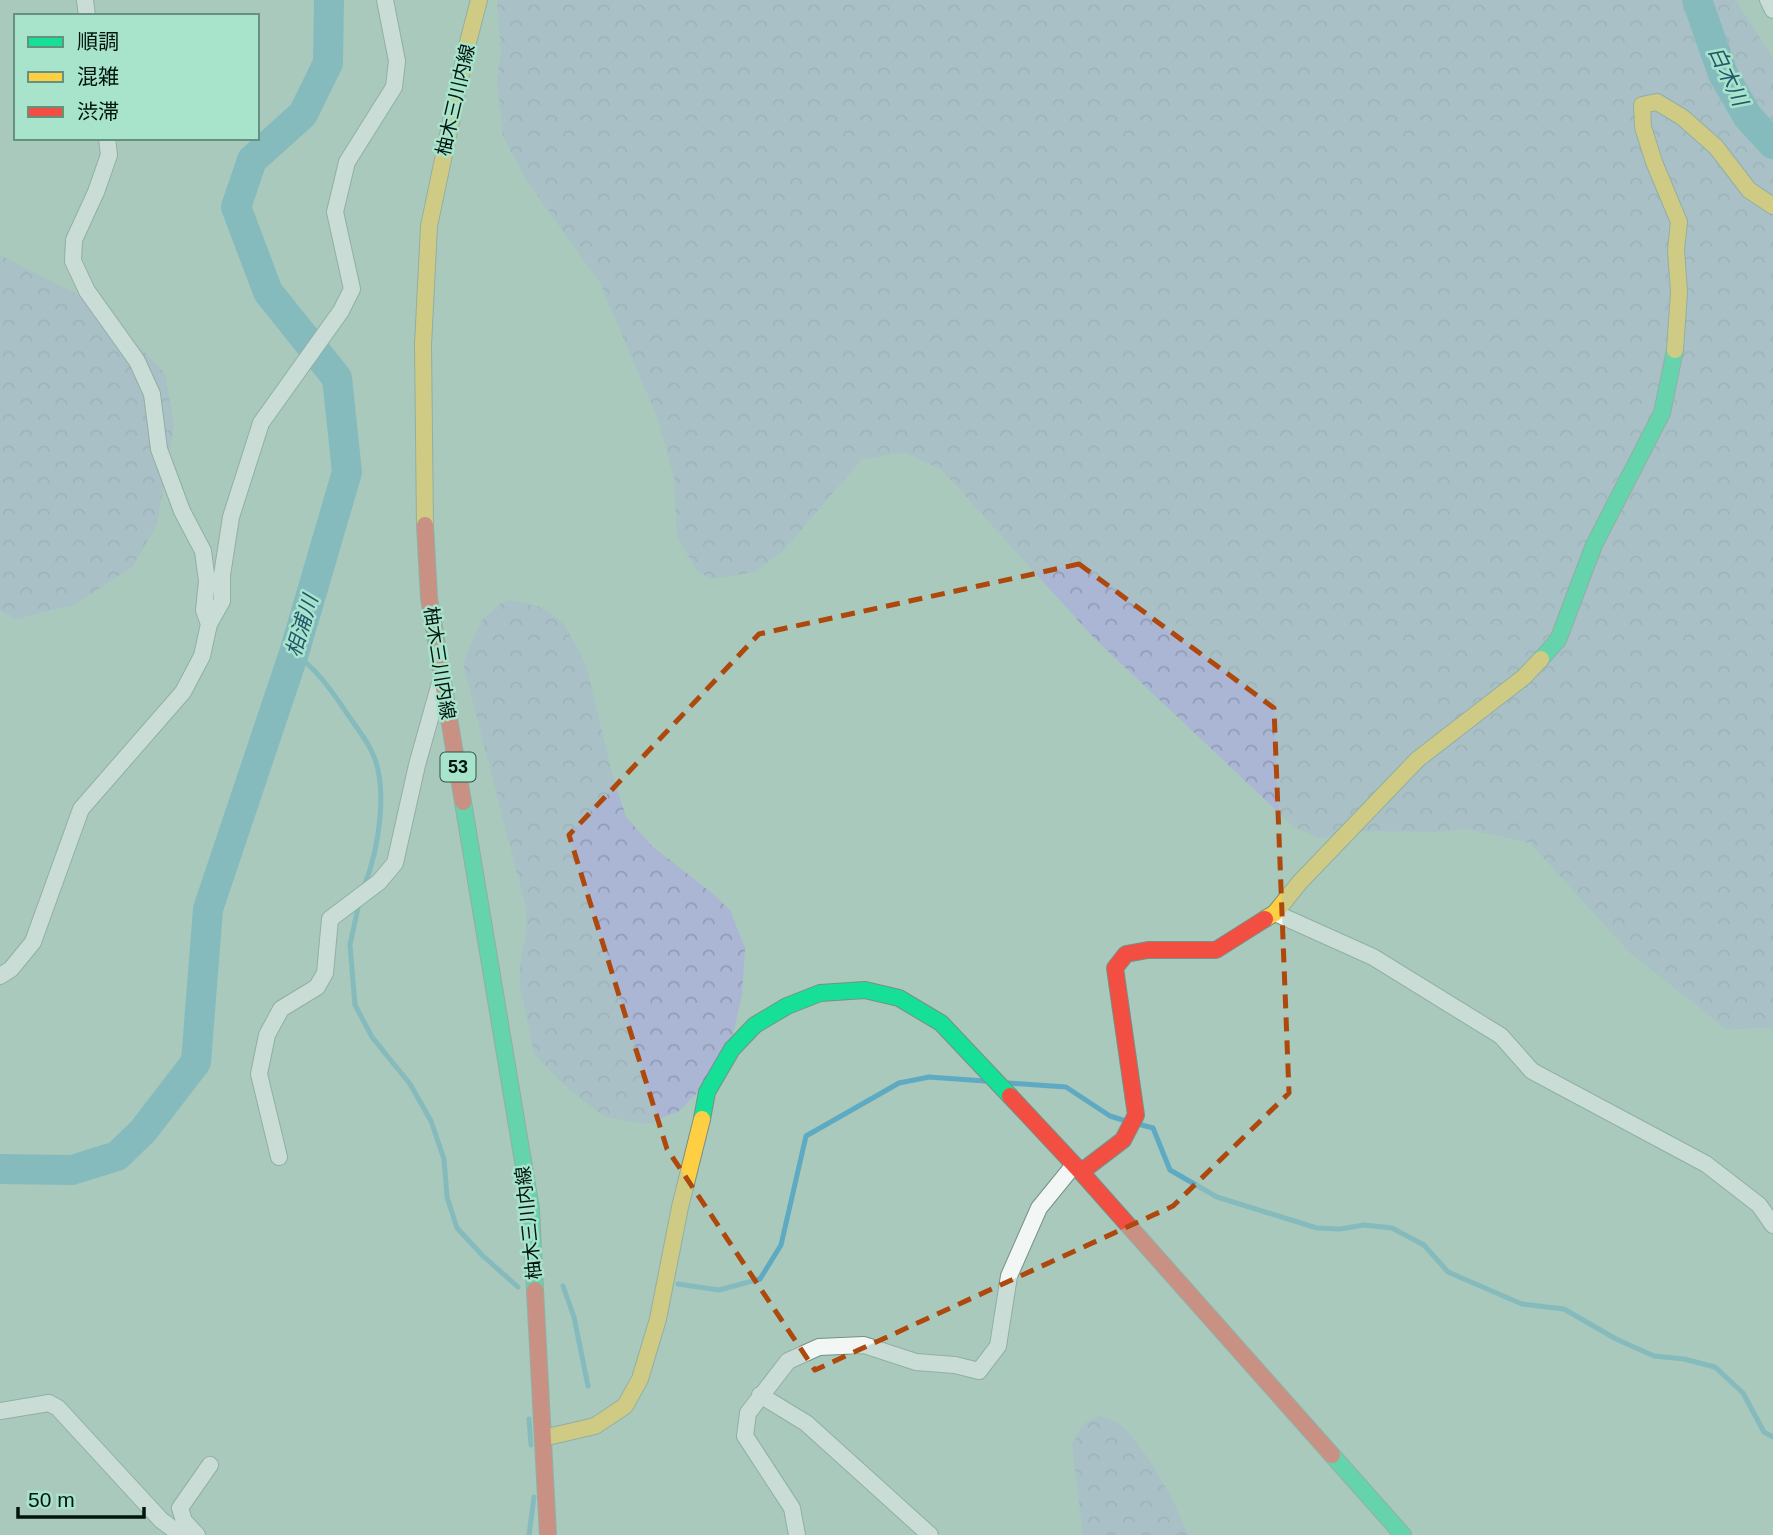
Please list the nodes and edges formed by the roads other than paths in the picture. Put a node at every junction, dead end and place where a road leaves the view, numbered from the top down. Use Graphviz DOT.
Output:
graph roads {
  1 [pos="386,0"];
  2 [pos="479,0"];
  3 [pos="1768,0"];
  4 [pos="1773,10"];
  5 [pos="107,140"];
  6 [pos="1773,206"];
  7 [pos="209,624"];
  8 [pos="442,674"];
  9 [pos="1275,913"];
  10 [pos="0,976"];
  11 [pos="279,1157"];
  12 [pos="1077,1169"];
  13 [pos="1773,1225"];
  14 [pos="760,1395"];
  15 [pos="0,1411"];
  16 [pos="543,1438"];
  17 [pos="210,1465"];
  18 [pos="181,1535"];
  19 [pos="197,1535"];
  20 [pos="548,1535"];
  21 [pos="797,1535"];
  22 [pos="930,1535"];
  23 [pos="1402,1535"];
  1 -- 7 [label="street"];
  2 -- 8 [label="street, 柚木三川内線 / 53"];
  3 -- 4 [label="street"];
  5 -- 7 [label="street"];
  6 -- 9 [label="street"];
  7 -- 10 [label="street"];
  8 -- 11 [label="street"];
  8 -- 16 [label="street, 柚木三川内線 / 53"];
  9 -- 12 [label="street"];
  9 -- 13 [label="street"];
  12 -- 14 [label="street"];
  12 -- 16 [label="street"];
  12 -- 23 [label="street"];
  14 -- 21 [label="street"];
  14 -- 22 [label="street"];
  15 -- 18 [label="street"];
  16 -- 20 [label="street, 柚木三川内線 / 53"];
  17 -- 19 [label="street"];
}
